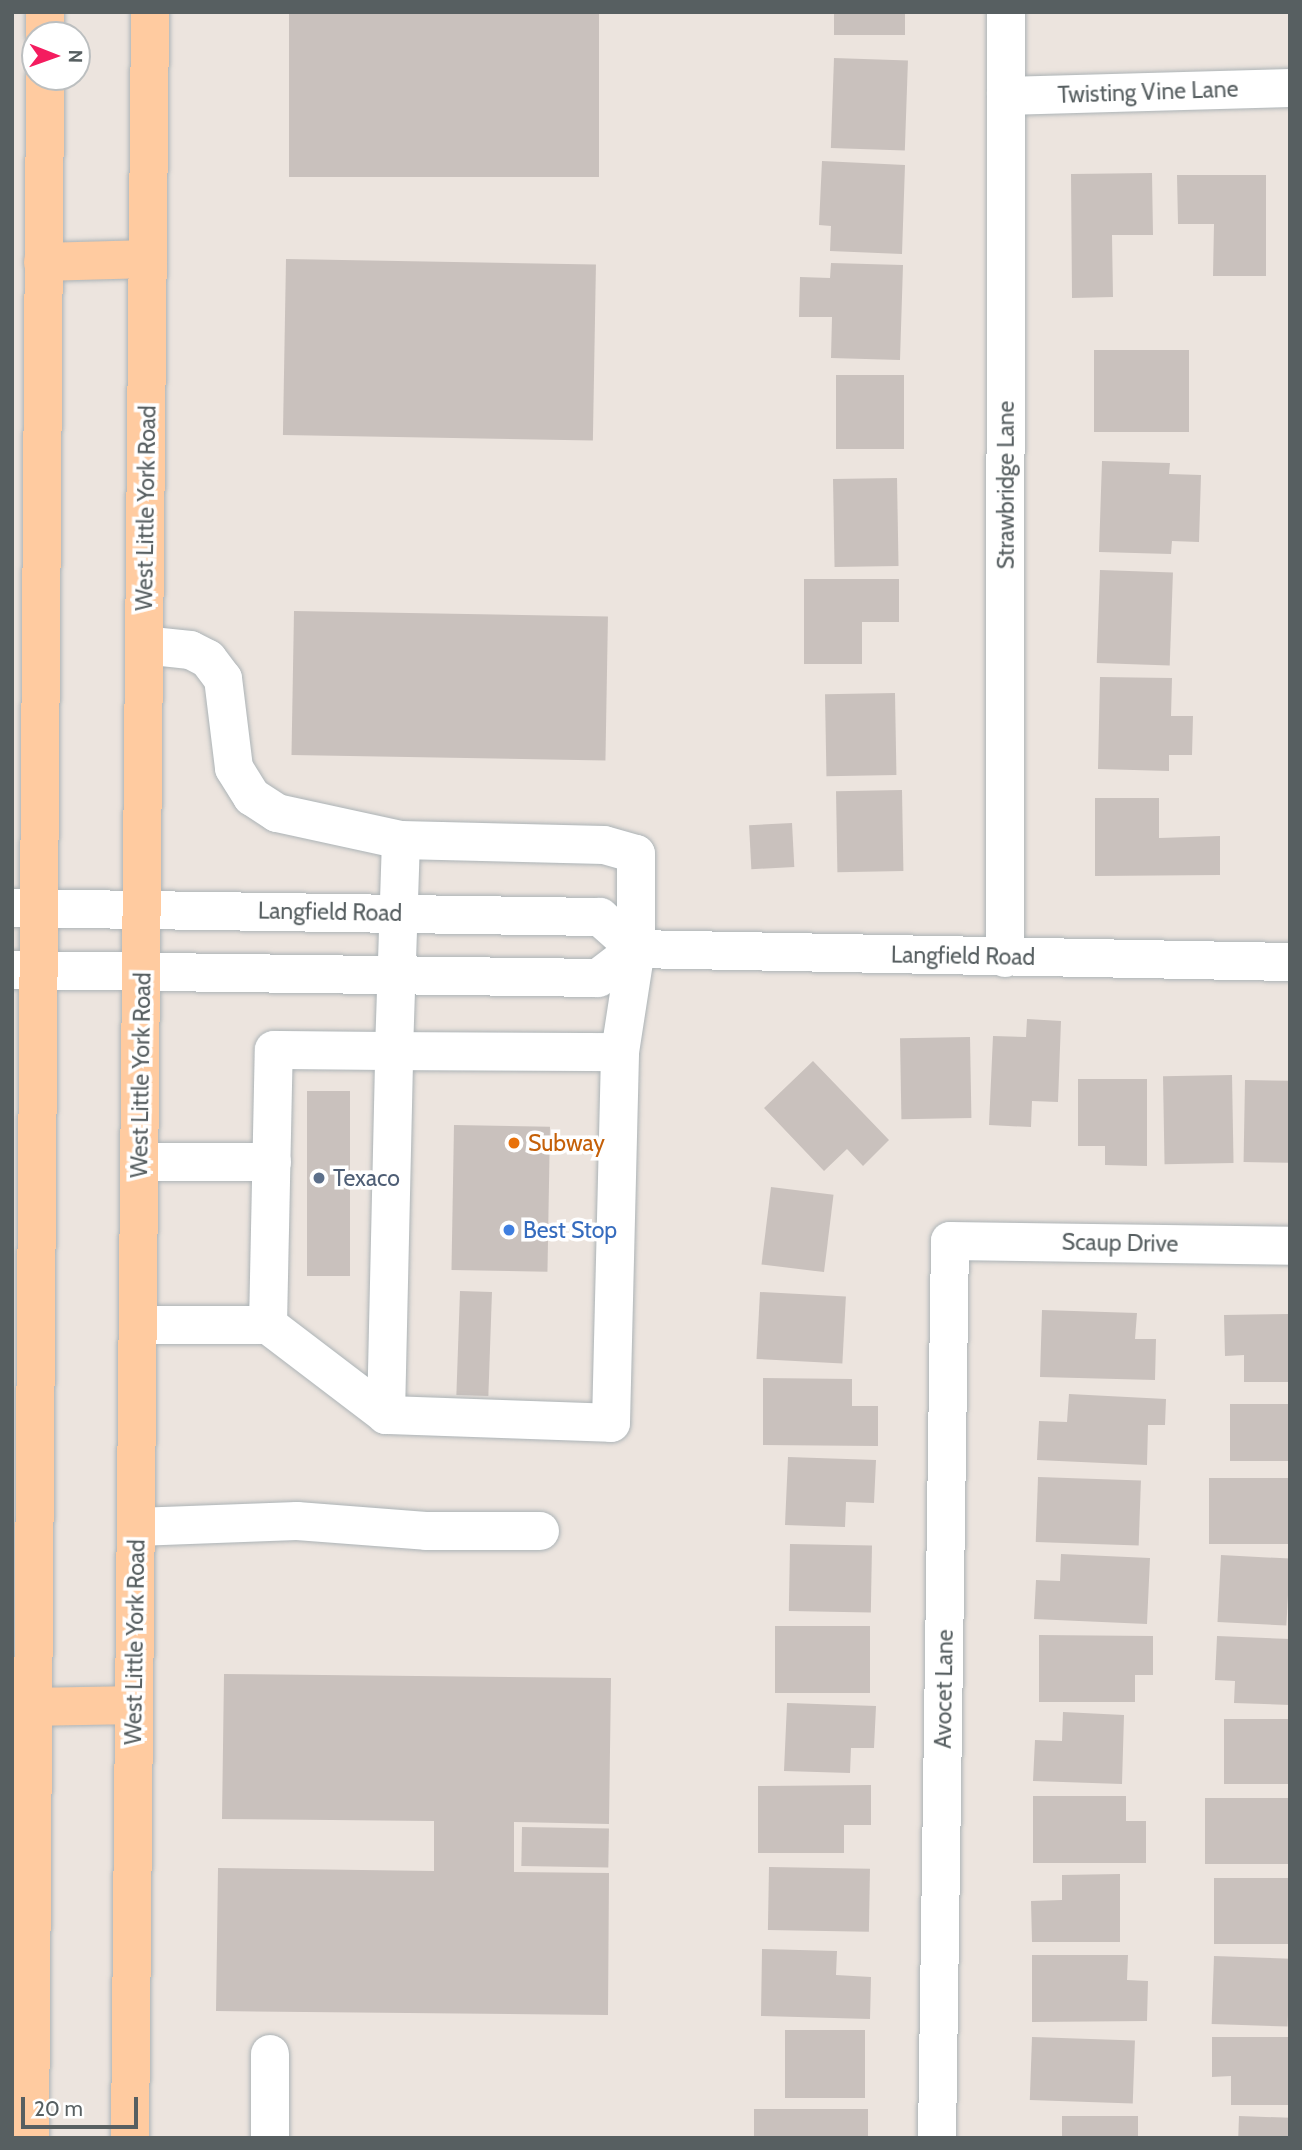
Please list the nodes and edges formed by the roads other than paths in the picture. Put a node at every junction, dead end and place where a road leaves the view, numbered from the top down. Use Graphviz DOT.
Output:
graph roads {
  1 [pos="150,12"];
  2 [pos="1006,12"];
  3 [pos="1290,88"];
  4 [pos="45,91"];
  5 [pos="1006,96"];
  6 [pos="148,259"];
  7 [pos="43,262"];
  8 [pos="144,645"];
  9 [pos="401,839"];
  10 [pos="25,909"];
  11 [pos="143,911"];
  12 [pos="399,913"];
  13 [pos="636,949"];
  14 [pos="1005,958"];
  15 [pos="1290,962"];
  16 [pos="25,970"];
  17 [pos="143,972"];
  18 [pos="394,976"];
  19 [pos="394,1051"];
  20 [pos="620,1052"];
  21 [pos="272,1161"];
  22 [pos="140,1162"];
  23 [pos="950,1241"];
  24 [pos="1290,1246"];
  25 [pos="138,1325"];
  26 [pos="268,1325"];
  27 [pos="386,1415"];
  28 [pos="136,1527"];
  29 [pos="540,1531"];
  30 [pos="134,1705"];
  31 [pos="32,1707"];
  32 [pos="270,2054"];
  33 [pos="30,2138"];
  34 [pos="130,2138"];
  35 [pos="270,2138"];
  36 [pos="937,2138"];
  1 -- 6 [label="main road, West Little York Road"];
  2 -- 5 [label="street, Strawbridge Lane"];
  3 -- 5 [label="street, Twisting Vine Lane"];
  4 -- 7 [label="main road"];
  5 -- 14 [label="street, Strawbridge Lane"];
  6 -- 7 [label="main road"];
  6 -- 8 [label="main road, West Little York Road"];
  7 -- 10 [label="main road"];
  8 -- 9 [label="street"];
  8 -- 11 [label="main road, West Little York Road"];
  9 -- 12 [label="street"];
  9 -- 13 [label="street"];
  10 -- 11 [label="street, Langfield Road"];
  10 -- 16 [label="main road"];
  11 -- 12 [label="street, Langfield Road"];
  11 -- 17 [label="main road, West Little York Road"];
  12 -- 13 [label="street, Langfield Road"];
  12 -- 18 [label="street"];
  13 -- 14 [label="street, Langfield Road"];
  13 -- 18 [label="street"];
  13 -- 20 [label="street"];
  14 -- 15 [label="street, Langfield Road"];
  16 -- 17 [label="street"];
  16 -- 31 [label="main road"];
  17 -- 18 [label="street"];
  17 -- 22 [label="main road, West Little York Road"];
  18 -- 19 [label="street"];
  19 -- 20 [label="street"];
  19 -- 21 [label="street"];
  19 -- 27 [label="street"];
  20 -- 27 [label="street"];
  21 -- 22 [label="street"];
  21 -- 26 [label="street"];
  22 -- 25 [label="main road, West Little York Road"];
  23 -- 24 [label="street, Scaup Drive"];
  23 -- 36 [label="street, Avocet Lane"];
  25 -- 26 [label="street"];
  25 -- 28 [label="main road, West Little York Road"];
  26 -- 27 [label="street"];
  28 -- 29 [label="street"];
  28 -- 30 [label="main road, West Little York Road"];
  30 -- 31 [label="main road"];
  30 -- 34 [label="main road, West Little York Road"];
  31 -- 33 [label="main road"];
  32 -- 35 [label="street"];
}
